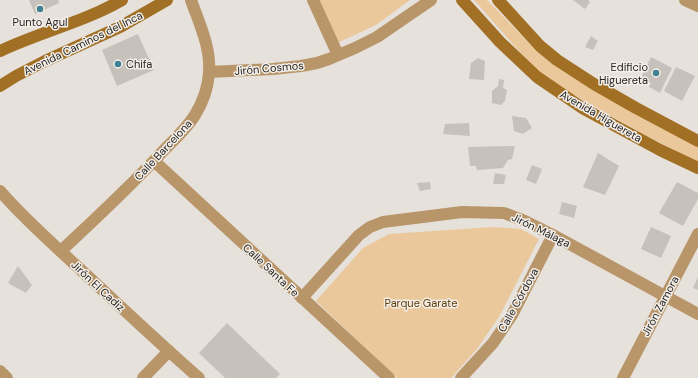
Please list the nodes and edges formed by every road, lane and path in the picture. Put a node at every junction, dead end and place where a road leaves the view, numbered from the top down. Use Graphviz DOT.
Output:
graph roads {
  1 [pos="122,0"];
  2 [pos="167,0"];
  3 [pos="190,0"];
  4 [pos="313,0"];
  5 [pos="431,0"];
  6 [pos="462,0"];
  7 [pos="498,0"];
  8 [pos="685,0"];
  9 [pos="698,6"];
  10 [pos="0,51"];
  11 [pos="338,55"];
  12 [pos="209,72"];
  13 [pos="0,86"];
  14 [pos="698,141"];
  15 [pos="154,161"];
  16 [pos="698,168"];
  17 [pos="0,191"];
  18 [pos="698,234"];
  19 [pos="553,235"];
  20 [pos="61,251"];
  21 [pos="665,296"];
  22 [pos="302,298"];
  23 [pos="698,314"];
  24 [pos="169,351"];
  25 [pos="0,371"];
  26 [pos="7,378"];
  27 [pos="143,378"];
  28 [pos="199,378"];
  29 [pos="389,378"];
  30 [pos="461,378"];
  31 [pos="623,378"];
  1 -- 10 [label="main road, Avenida Caminos del Inca"];
  2 -- 13 [label="main road, Avenida Caminos del Inca"];
  3 -- 12 [label="street, Calle Barcelona"];
  4 -- 11 [label="street"];
  5 -- 11 [label="street, Jirón Cosmos"];
  6 -- 16 [label="main road, Avenida Higuereta"];
  7 -- 14 [label="main road"];
  8 -- 9 [label="street"];
  11 -- 12 [label="street, Jirón Cosmos"];
  12 -- 15 [label="street, Calle Barcelona"];
  15 -- 20 [label="street, Calle Barcelona"];
  15 -- 22 [label="street, Calle Santa Fe"];
  17 -- 20 [label="street, Jirón El Cadiz"];
  18 -- 21 [label="street, Jirón Zamora"];
  19 -- 21 [label="street, Jirón Málaga"];
  19 -- 22 [label="street, Jirón Málaga"];
  19 -- 30 [label="street, Calle Córdova"];
  20 -- 24 [label="street, Jirón El Cadiz"];
  21 -- 23 [label="street, Jirón Málaga"];
  21 -- 31 [label="street, Jirón Zamora"];
  22 -- 29 [label="street, Calle Santa Fe"];
  24 -- 27 [label="street"];
  24 -- 28 [label="street, Jirón El Cadiz"];
  25 -- 26 [label="street"];
}
